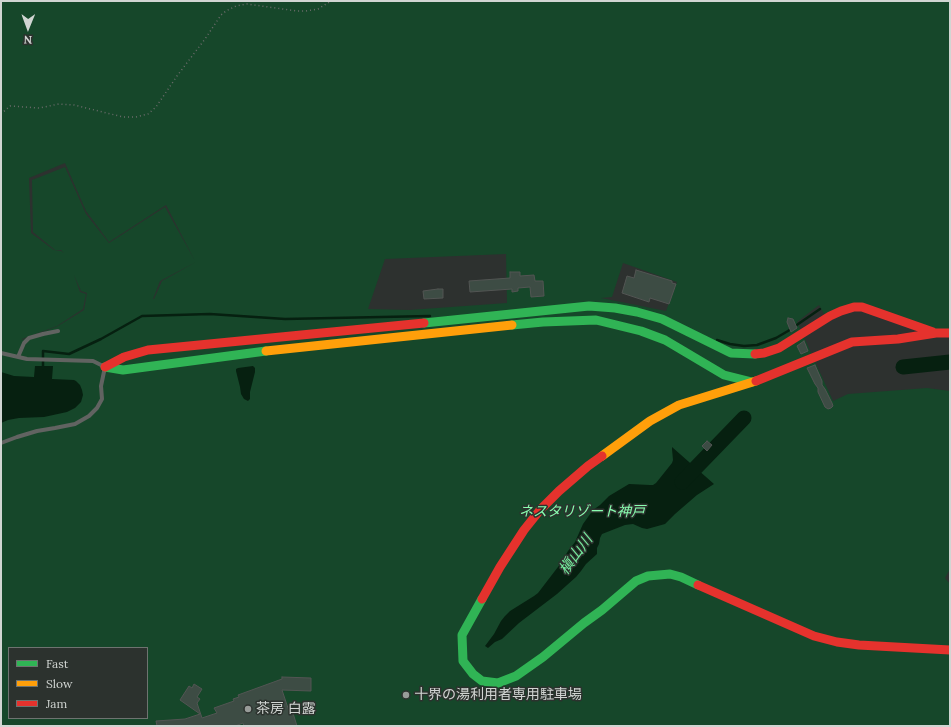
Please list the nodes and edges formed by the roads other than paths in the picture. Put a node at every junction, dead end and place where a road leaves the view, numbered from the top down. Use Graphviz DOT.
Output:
graph roads {
  1 [pos="58,331"];
  2 [pos="936,333"];
  3 [pos="950,333"];
  4 [pos="1,353"];
  5 [pos="18,357"];
  6 [pos="105,367"];
  7 [pos="752,382"];
  8 [pos="1,443"];
  9 [pos="950,650"];
  1 -- 5 [label="lane"];
  2 -- 3 [label="street"];
  2 -- 6 [label="street"];
  2 -- 7 [label="street"];
  4 -- 5 [label="lane"];
  5 -- 6 [label="lane"];
  6 -- 7 [label="street"];
  6 -- 8 [label="lane"];
  7 -- 9 [label="street"];
}
